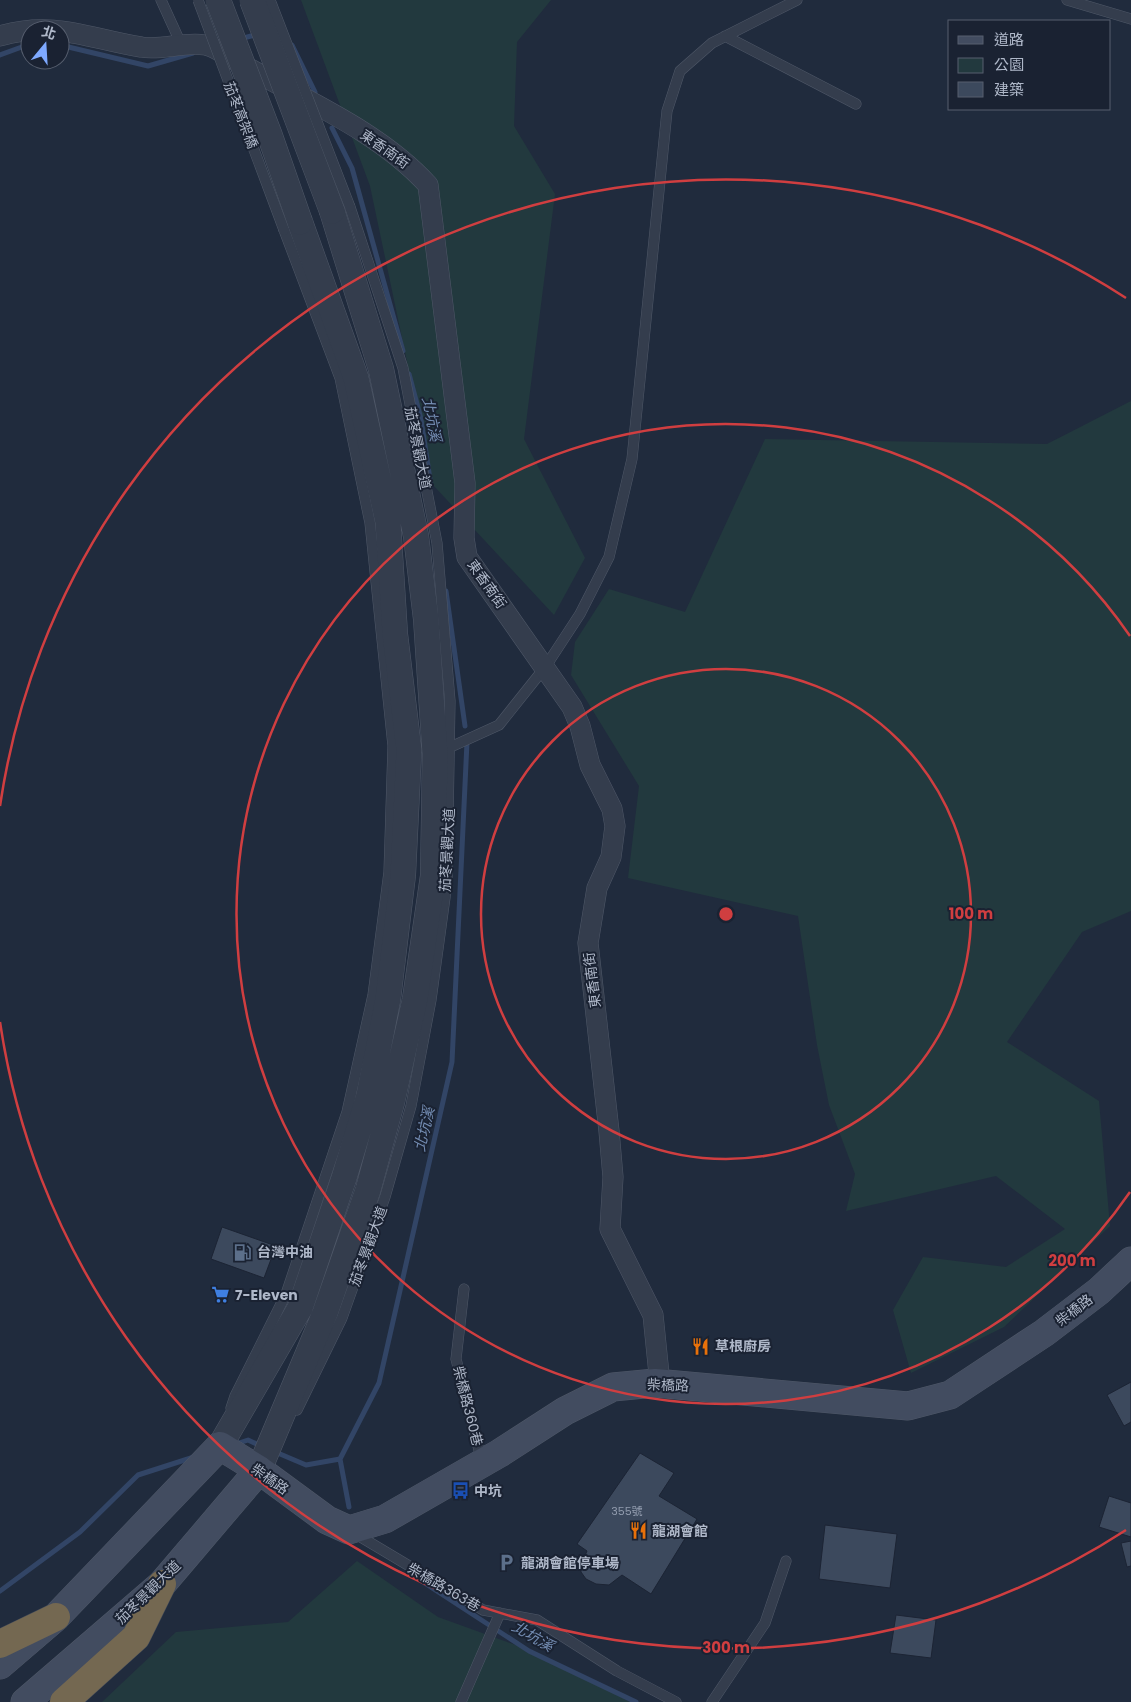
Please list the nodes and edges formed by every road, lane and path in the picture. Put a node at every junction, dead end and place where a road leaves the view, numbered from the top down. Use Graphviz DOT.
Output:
graph roads {
  1 [pos="162,0"];
  2 [pos="198,0"];
  3 [pos="218,0"];
  4 [pos="252,0"];
  5 [pos="270,0"];
  6 [pos="797,0"];
  7 [pos="1067,0"];
  8 [pos="1131,19"];
  9 [pos="0,36"];
  10 [pos="725,36"];
  11 [pos="182,46"];
  12 [pos="856,104"];
  13 [pos="341,209"];
  14 [pos="292,226"];
  15 [pos="375,463"];
  16 [pos="370,523"];
  17 [pos="546,666"];
  18 [pos="401,748"];
  19 [pos="442,751"];
  20 [pos="440,936"];
  21 [pos="410,1022"];
  22 [pos="344,1178"];
  23 [pos="1131,1260"];
  24 [pos="464,1289"];
  25 [pos="286,1294"];
  26 [pos="660,1384"];
  27 [pos="220,1446"];
  28 [pos="482,1462"];
  29 [pos="259,1470"];
  30 [pos="349,1530"];
  31 [pos="786,1561"];
  32 [pos="162,1584"];
  33 [pos="500,1613"];
  34 [pos="56,1617"];
  35 [pos="0,1644"];
  36 [pos="0,1665"];
  37 [pos="25,1702"];
  38 [pos="64,1702"];
  39 [pos="461,1702"];
  40 [pos="676,1702"];
  41 [pos="712,1702"];
  1 -- 11 [label="lane"];
  2 -- 14 [label="lane, 茄苳高架橋, bridge"];
  3 -- 14 [label="street, 茄苳高架橋, bridge"];
  4 -- 13 [label="street, bridge"];
  5 -- 13 [label="lane, bridge"];
  6 -- 10 [label="lane"];
  7 -- 8 [label="lane"];
  9 -- 11 [label="street, 東香南街"];
  10 -- 12 [label="lane"];
  10 -- 17 [label="lane"];
  11 -- 17 [label="street, 東香南街"];
  13 -- 19 [label="street, 茄苳景觀大道"];
  14 -- 15 [label="street"];
  14 -- 16 [label="lane"];
  15 -- 16 [label="lane"];
  15 -- 18 [label="street"];
  16 -- 18 [label="lane"];
  17 -- 19 [label="lane"];
  17 -- 26 [label="street, 東香南街"];
  18 -- 22 [label="street"];
  18 -- 25 [label="lane"];
  19 -- 20 [label="lane, 茄苳景觀大道"];
  19 -- 21 [label="street, 茄苳景觀大道"];
  20 -- 21 [label="lane"];
  20 -- 29 [label="lane, 茄苳景觀大道"];
  21 -- 29 [label="street, 茄苳景觀大道"];
  22 -- 25 [label="lane"];
  22 -- 27 [label="street"];
  23 -- 26 [label="main road, 柴橋路"];
  24 -- 28 [label="lane, 柴橋路360巷"];
  25 -- 27 [label="lane"];
  26 -- 28 [label="main road, 柴橋路"];
  27 -- 29 [label="main road, 柴橋路"];
  27 -- 34 [label="main road"];
  28 -- 30 [label="main road, 柴橋路"];
  29 -- 30 [label="main road, 柴橋路"];
  29 -- 32 [label="main road, 茄苳景觀大道"];
  30 -- 33 [label="lane, 柴橋路363巷"];
  31 -- 41 [label="lane"];
  32 -- 37 [label="main road, 茄苳景觀大道"];
  32 -- 38 [label="highway"];
  33 -- 39 [label="lane"];
  33 -- 40 [label="lane, 柴橋路363巷"];
  34 -- 35 [label="highway"];
  34 -- 36 [label="main road"];
}
